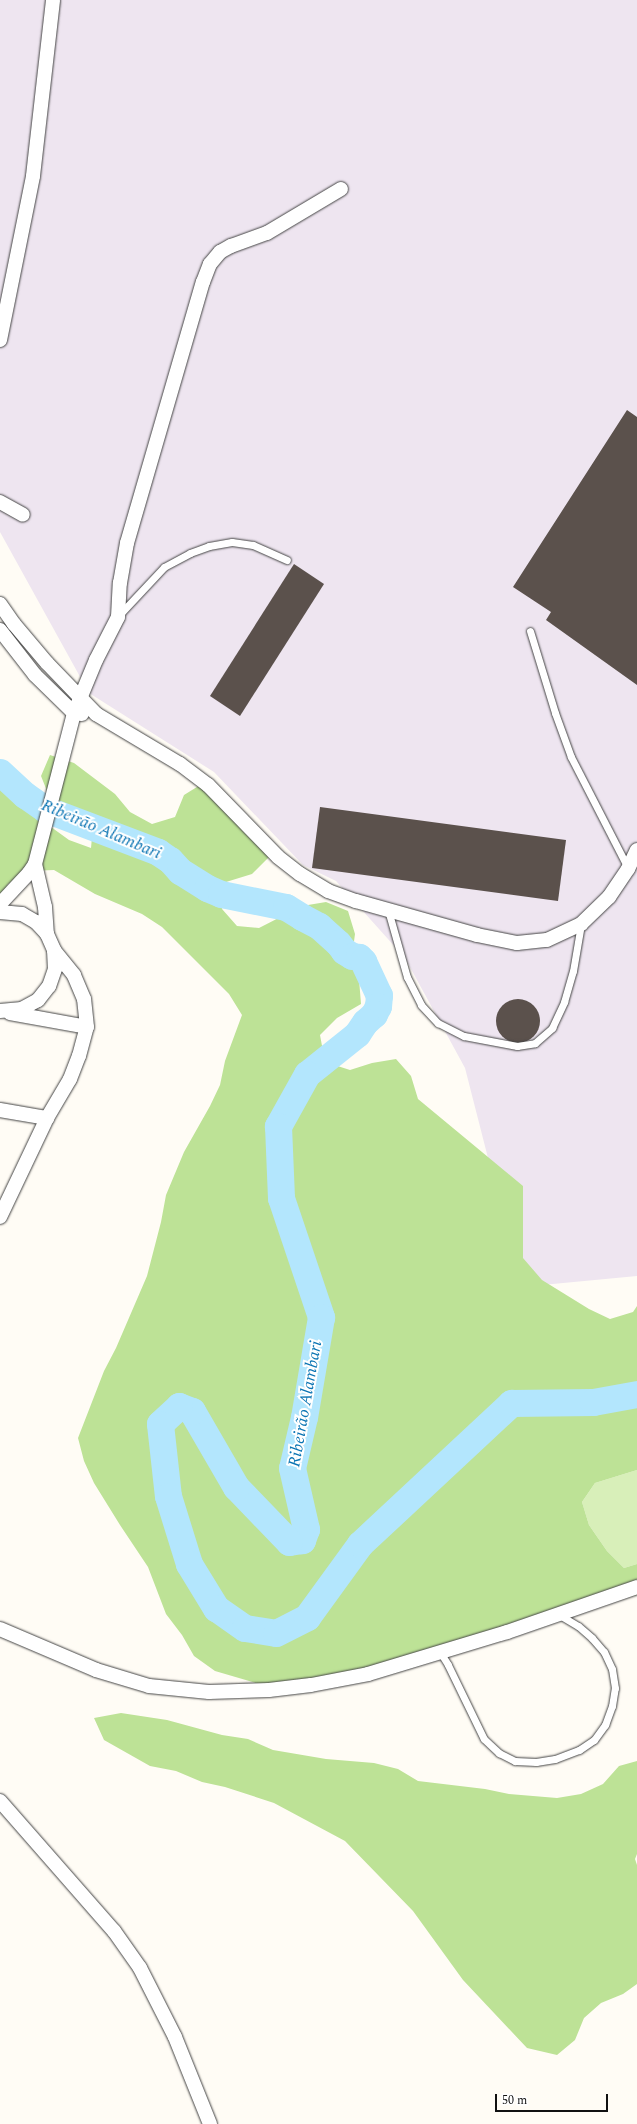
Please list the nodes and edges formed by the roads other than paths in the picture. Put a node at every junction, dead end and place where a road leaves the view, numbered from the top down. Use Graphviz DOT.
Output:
graph roads {
  1 [pos="53,0"];
  2 [pos="341,188"];
  3 [pos="0,340"];
  4 [pos="0,502"];
  5 [pos="23,515"];
  6 [pos="287,560"];
  7 [pos="0,604"];
  8 [pos="118,617"];
  9 [pos="0,630"];
  10 [pos="530,631"];
  11 [pos="80,698"];
  12 [pos="74,713"];
  13 [pos="96,714"];
  14 [pos="637,850"];
  15 [pos="37,857"];
  16 [pos="628,869"];
  17 [pos="0,904"];
  18 [pos="388,910"];
  19 [pos="0,912"];
  20 [pos="581,924"];
  21 [pos="47,934"];
  22 [pos="54,950"];
  23 [pos="2,1012"];
  24 [pos="87,1027"];
  25 [pos="0,1110"];
  26 [pos="47,1118"];
  27 [pos="0,1217"];
  28 [pos="637,1587"];
  29 [pos="557,1614"];
  30 [pos="0,1629"];
  31 [pos="440,1652"];
  32 [pos="0,1801"];
  33 [pos="210,2124"];
  1 -- 3 [label="street"];
  2 -- 8 [label="street"];
  4 -- 5 [label="street"];
  6 -- 8 [label="lane"];
  7 -- 11 [label="street"];
  8 -- 11 [label="street"];
  9 -- 12 [label="street"];
  10 -- 16 [label="lane"];
  11 -- 12 [label="street"];
  11 -- 13 [label="street"];
  12 -- 13 [label="street"];
  12 -- 15 [label="street"];
  13 -- 18 [label="street"];
  14 -- 16 [label="street"];
  15 -- 17 [label="street"];
  15 -- 21 [label="street"];
  16 -- 20 [label="street"];
  18 -- 20 [label="street"];
  18 -- 20 [label="lane"];
  19 -- 21 [label="street"];
  21 -- 22 [label="street"];
  22 -- 23 [label="street"];
  22 -- 24 [label="street"];
  23 -- 24 [label="street"];
  24 -- 26 [label="street"];
  25 -- 26 [label="street"];
  26 -- 27 [label="street"];
  28 -- 29 [label="street"];
  29 -- 31 [label="street"];
  29 -- 31 [label="lane"];
  30 -- 31 [label="street"];
  32 -- 33 [label="street"];
}
